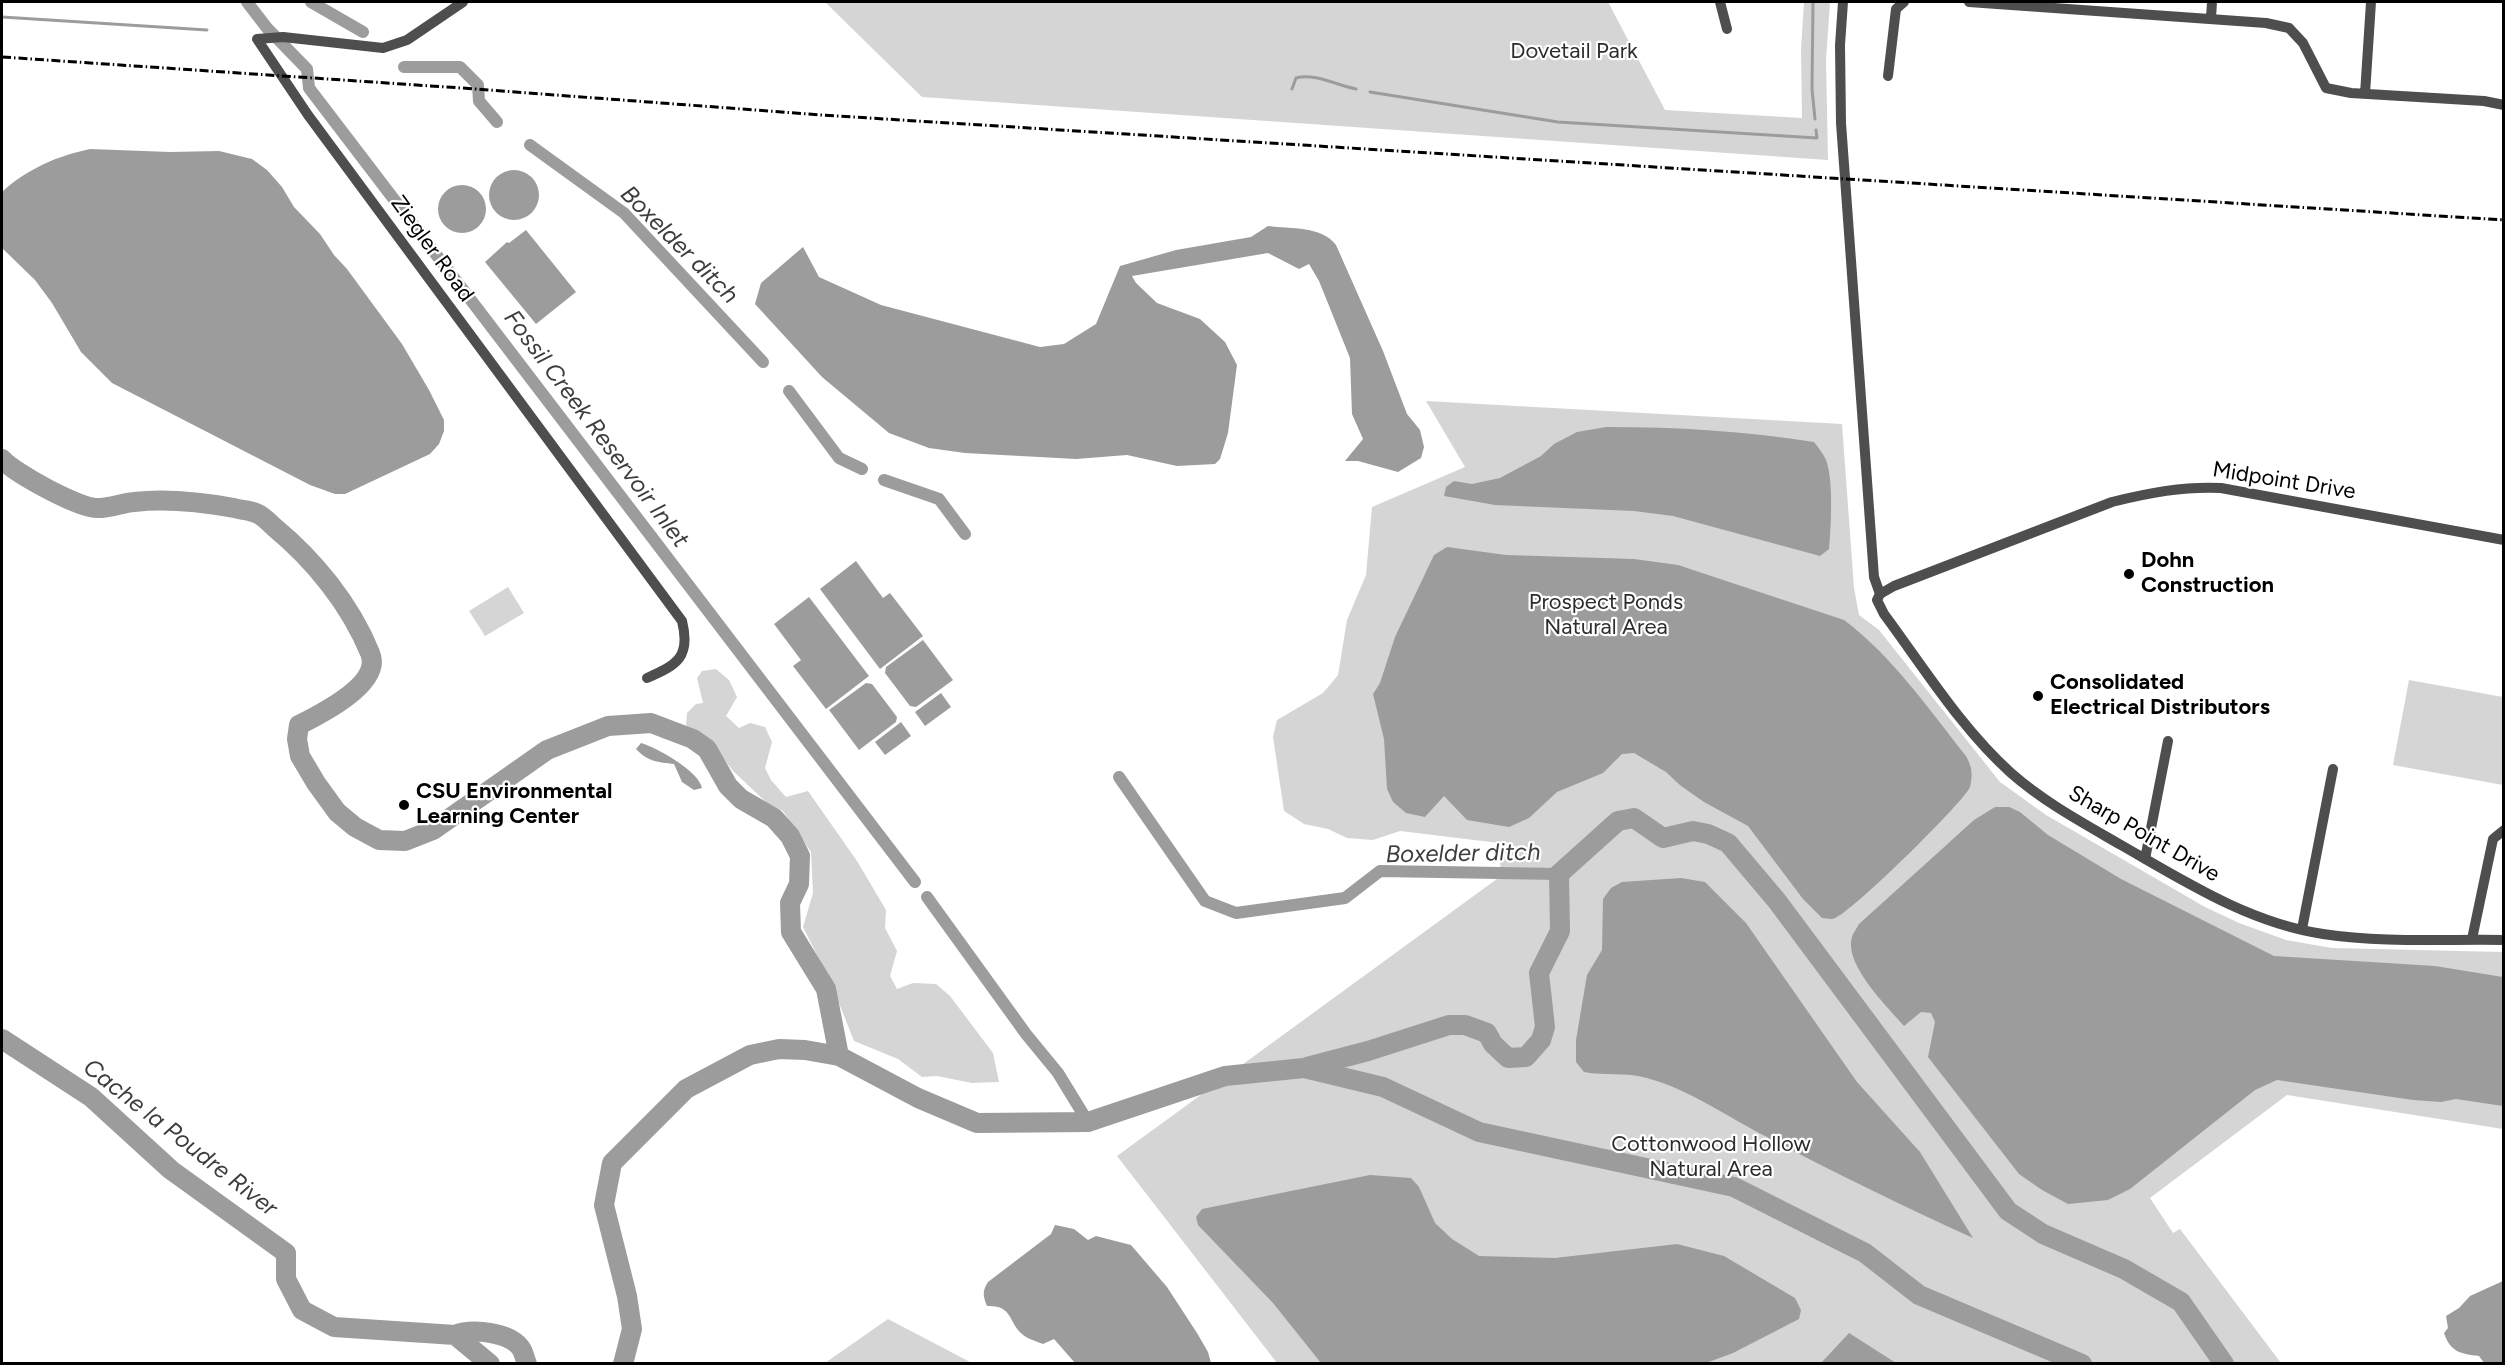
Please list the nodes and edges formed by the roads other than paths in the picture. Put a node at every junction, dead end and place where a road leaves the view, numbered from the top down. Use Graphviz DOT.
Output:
graph roads {
  1 [pos="463,2"];
  2 [pos="1720,2"];
  3 [pos="1843,2"];
  4 [pos="1904,2"];
  5 [pos="1969,2"];
  6 [pos="1993,2"];
  7 [pos="2212,2"];
  8 [pos="2372,2"];
  9 [pos="2211,18"];
  10 [pos="1727,29"];
  11 [pos="1888,76"];
  12 [pos="2365,94"];
  13 [pos="2504,105"];
  14 [pos="2504,540"];
  15 [pos="1880,594"];
  16 [pos="647,678"];
  17 [pos="2168,741"];
  18 [pos="2333,769"];
  19 [pos="2504,830"];
  20 [pos="2145,859"];
  21 [pos="2302,929"];
  22 [pos="2472,939"];
  23 [pos="2504,940"];
  1 -- 16 [label="street, Ziegler Road"];
  2 -- 10 [label="street"];
  3 -- 15 [label="street, Sharp Point Drive"];
  4 -- 11 [label="street"];
  5 -- 6 [label="street"];
  6 -- 9 [label="street"];
  7 -- 9 [label="street"];
  8 -- 12 [label="street"];
  9 -- 12 [label="street"];
  12 -- 13 [label="street"];
  14 -- 15 [label="street, Midpoint Drive"];
  15 -- 20 [label="street, Sharp Point Drive"];
  17 -- 20 [label="street"];
  18 -- 21 [label="street"];
  19 -- 22 [label="street"];
  20 -- 21 [label="street, Sharp Point Drive"];
  21 -- 22 [label="street, Sharp Point Drive"];
  22 -- 23 [label="street, Sharp Point Drive"];
}
